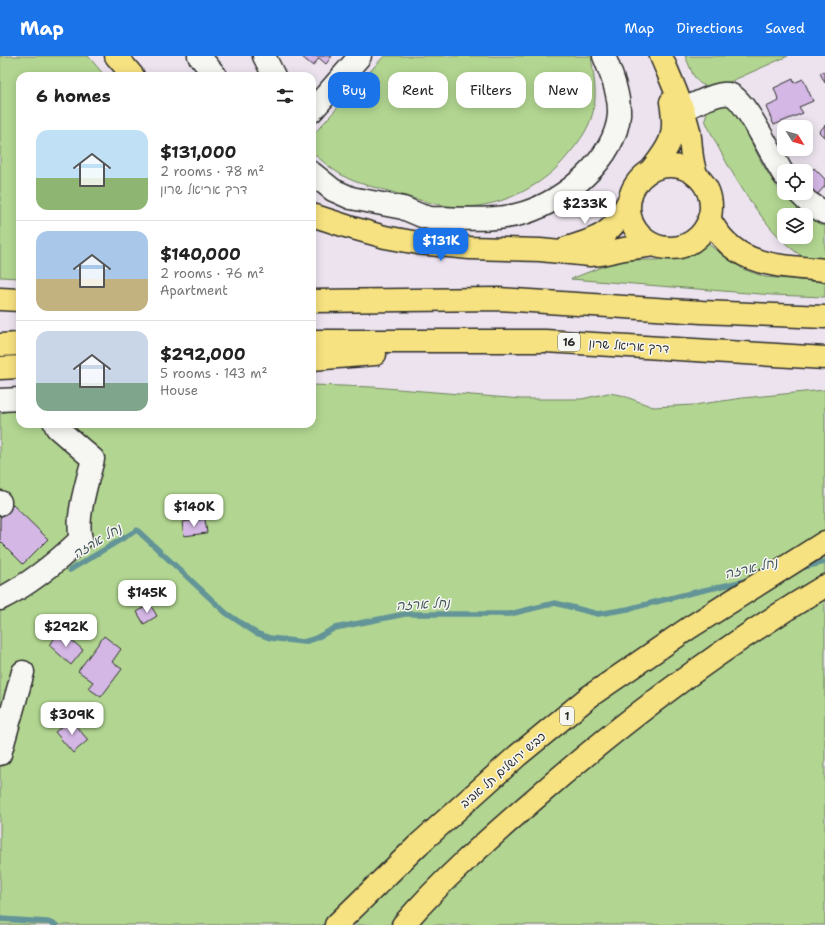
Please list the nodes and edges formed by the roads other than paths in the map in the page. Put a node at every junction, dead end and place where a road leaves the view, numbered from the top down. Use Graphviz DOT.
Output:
graph roads {
  1 [pos="116,56"];
  2 [pos="199,56"];
  3 [pos="264,56"];
  4 [pos="360,56"];
  5 [pos="604,56"];
  6 [pos="664,64"];
  7 [pos="130,72"];
  8 [pos="213,72"];
  9 [pos="272,72"];
  10 [pos="316,106"];
  11 [pos="682,110"];
  12 [pos="778,164"];
  13 [pos="651,170"];
  14 [pos="316,176"];
  15 [pos="697,176"];
  16 [pos="630,198"];
  17 [pos="806,200"];
  18 [pos="825,213"];
  19 [pos="316,216"];
  20 [pos="709,218"];
  21 [pos="654,245"];
  22 [pos="540,250"];
  23 [pos="825,270"];
  24 [pos="0,299"];
  25 [pos="16,300"];
  26 [pos="316,301"];
  27 [pos="825,317"];
  28 [pos="316,341"];
  29 [pos="548,341"];
  30 [pos="16,344"];
  31 [pos="0,345"];
  32 [pos="825,358"];
  33 [pos="316,359"];
  34 [pos="0,368"];
  35 [pos="16,368"];
  36 [pos="16,399"];
  37 [pos="0,400"];
  38 [pos="57,428"];
  39 [pos="825,542"];
  40 [pos="825,586"];
  41 [pos="0,599"];
  42 [pos="23,672"];
  43 [pos="0,754"];
  44 [pos="336,925"];
  45 [pos="403,925"];
  1 -- 7 [label="main road"];
  2 -- 8 [label="street"];
  3 -- 9 [label="street"];
  4 -- 10 [label="street"];
  5 -- 14 [label="street"];
  6 -- 11 [label="main road"];
  6 -- 13 [label="main road"];
  11 -- 12 [label="street"];
  11 -- 15 [label="main road"];
  13 -- 15 [label="main road"];
  13 -- 16 [label="main road"];
  15 -- 20 [label="main road"];
  16 -- 21 [label="main road"];
  16 -- 22 [label="main road"];
  17 -- 18 [label="street"];
  19 -- 22 [label="main road"];
  20 -- 21 [label="main road"];
  20 -- 23 [label="main road"];
  21 -- 22 [label="main road"];
  24 -- 25 [label="main road"];
  26 -- 27 [label="main road"];
  28 -- 29 [label="main road, דרך אריאל שרון / 16"];
  29 -- 32 [label="main road, דרך אריאל שרון / 16"];
  29 -- 33 [label="main road"];
  30 -- 31 [label="main road"];
  34 -- 35 [label="main road"];
  36 -- 37 [label="street"];
  38 -- 41 [label="street"];
  39 -- 44 [label="main road, כביש ירושלים תל אביב / 1"];
  40 -- 45 [label="main road"];
  42 -- 43 [label="street"];
}
